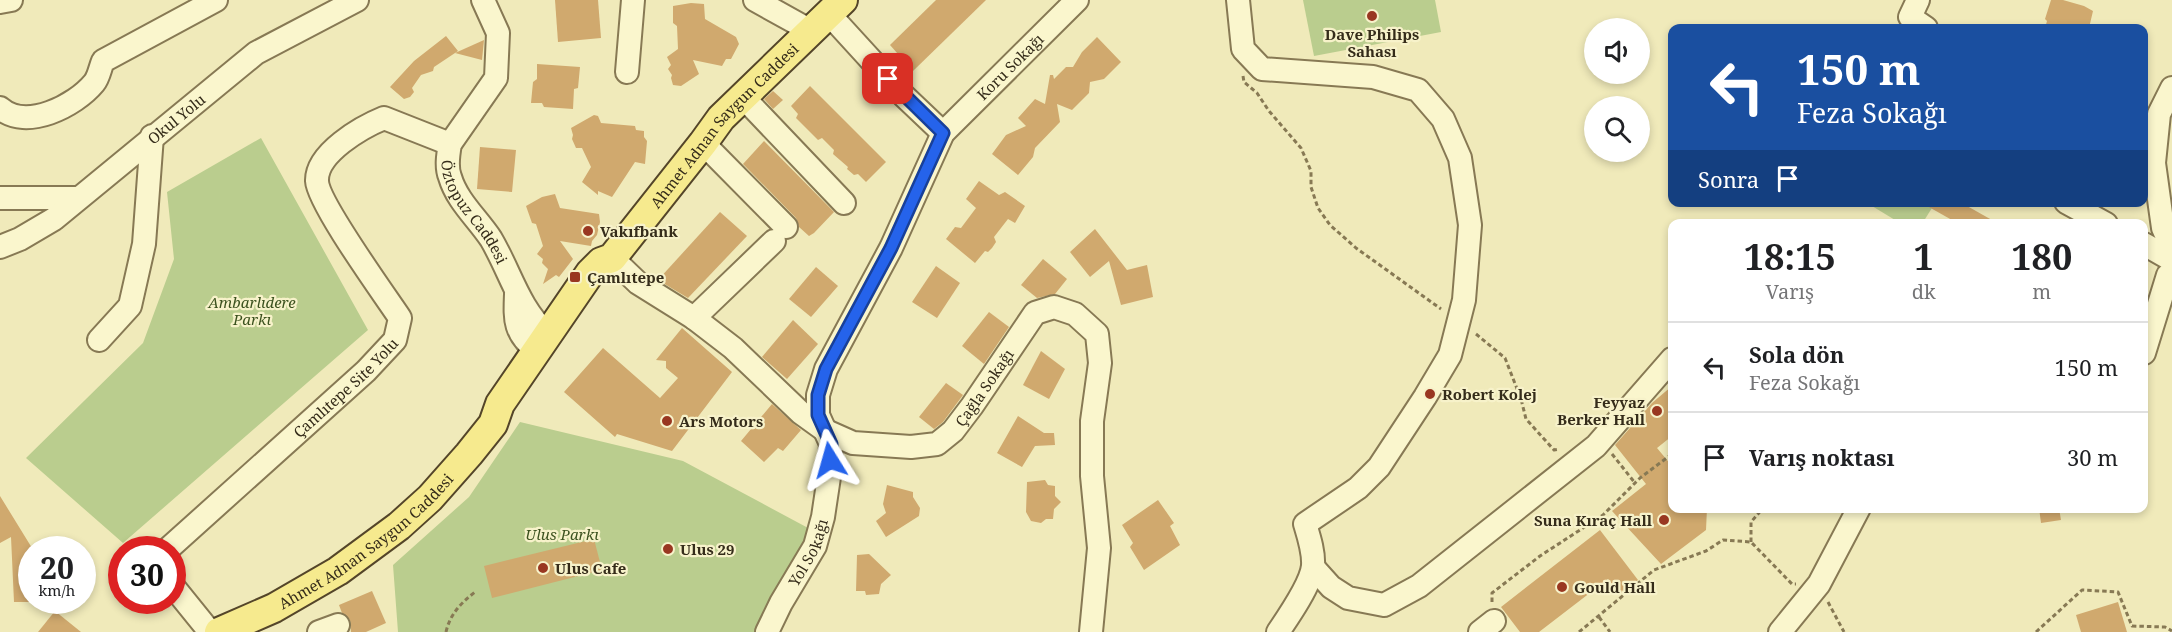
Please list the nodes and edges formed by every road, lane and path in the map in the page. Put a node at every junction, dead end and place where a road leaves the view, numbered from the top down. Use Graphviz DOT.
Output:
graph roads {
  1 [pos="11,0"];
  2 [pos="216,0"];
  3 [pos="357,0"];
  4 [pos="483,0"];
  5 [pos="633,0"];
  6 [pos="755,0"];
  7 [pos="1077,0"];
  8 [pos="1238,0"];
  9 [pos="0,2"];
  10 [pos="827,15"];
  11 [pos="627,72"];
  12 [pos="1242,72"];
  13 [pos="2172,88"];
  14 [pos="743,97"];
  15 [pos="0,108"];
  16 [pos="943,133"];
  17 [pos="152,136"];
  18 [pos="703,143"];
  19 [pos="450,144"];
  20 [pos="0,198"];
  21 [pos="77,198"];
  22 [pos="844,203"];
  23 [pos="2075,207"];
  24 [pos="2097,219"];
  25 [pos="2148,246"];
  26 [pos="0,247"];
  27 [pos="2172,248"];
  28 [pos="612,258"];
  29 [pos="2172,260"];
  30 [pos="2172,272"];
  31 [pos="516,294"];
  32 [pos="694,318"];
  33 [pos="1458,321"];
  34 [pos="516,326"];
  35 [pos="99,340"];
  36 [pos="2148,340"];
  37 [pos="549,347"];
  38 [pos="1668,363"];
  39 [pos="520,376"];
  40 [pos="493,424"];
  41 [pos="826,431"];
  42 [pos="1592,448"];
  43 [pos="1668,457"];
  44 [pos="1635,483"];
  45 [pos="1758,513"];
  46 [pos="1856,513"];
  47 [pos="182,536"];
  48 [pos="1751,542"];
  49 [pos="1313,567"];
  50 [pos="1792,584"];
  51 [pos="1818,584"];
  52 [pos="475,592"];
  53 [pos="186,602"];
  54 [pos="1599,617"];
  55 [pos="1487,627"];
  56 [pos="2172,631"];
  57 [pos="210,632"];
  58 [pos="219,632"];
  59 [pos="446,632"];
  60 [pos="767,632"];
  61 [pos="1091,632"];
  62 [pos="1278,632"];
  63 [pos="1579,632"];
  64 [pos="1610,632"];
  65 [pos="1780,632"];
  66 [pos="1844,632"];
  67 [pos="2036,632"];
  1 -- 9 [label="street"];
  2 -- 15 [label="street"];
  3 -- 17 [label="street, Okul Yolu"];
  4 -- 19 [label="street, Öztopuz Caddesi"];
  5 -- 11 [label="street"];
  6 -- 10 [label="street"];
  7 -- 16 [label="street, Koru Sokağı"];
  8 -- 33 [label="street"];
  10 -- 14 [label="main road, Ahmet Adnan Saygun Caddesi"];
  10 -- 16 [label="street"];
  12 -- 33 [label="path"];
  13 -- 27 [label="street"];
  14 -- 18 [label="main road, Ahmet Adnan Saygun Caddesi"];
  14 -- 22 [label="street"];
  16 -- 41 [label="street, Yol Sokağı"];
  17 -- 21 [label="street, Okul Yolu"];
  17 -- 35 [label="street"];
  18 -- 28 [label="main road, Ahmet Adnan Saygun Caddesi"];
  18 -- 32 [label="street"];
  19 -- 31 [label="street, Öztopuz Caddesi"];
  19 -- 47 [label="street, Çamlıtepe Site Yolu"];
  20 -- 21 [label="street"];
  21 -- 26 [label="street, Okul Yolu"];
  23 -- 24 [label="street"];
  25 -- 29 [label="street"];
  28 -- 32 [label="street, Çağla Sokağı"];
  28 -- 37 [label="main road, Ahmet Adnan Saygun Caddesi"];
  30 -- 36 [label="street"];
  31 -- 34 [label="street, Öztopuz Caddesi"];
  31 -- 37 [label="street, Öztopuz Caddesi"];
  32 -- 41 [label="street, Çağla Sokağı"];
  33 -- 42 [label="path"];
  33 -- 49 [label="street"];
  34 -- 37 [label="street"];
  34 -- 39 [label="street, Öztopuz Caddesi"];
  37 -- 39 [label="main road, Ahmet Adnan Saygun Caddesi"];
  37 -- 40 [label="main road, Ahmet Adnan Saygun Caddesi"];
  38 -- 42 [label="street"];
  39 -- 40 [label="main road, Ahmet Adnan Saygun Caddesi"];
  40 -- 58 [label="main road, Ahmet Adnan Saygun Caddesi"];
  41 -- 60 [label="street, Yol Sokağı"];
  41 -- 61 [label="street, Çağla Sokağı"];
  42 -- 44 [label="path"];
  42 -- 49 [label="street"];
  43 -- 44 [label="path"];
  44 -- 55 [label="path"];
  45 -- 48 [label="path"];
  46 -- 51 [label="street"];
  48 -- 50 [label="path"];
  48 -- 54 [label="path"];
  49 -- 62 [label="street"];
  51 -- 65 [label="street"];
  51 -- 66 [label="path"];
  52 -- 59 [label="path"];
  53 -- 57 [label="street"];
  54 -- 63 [label="path"];
  54 -- 64 [label="path"];
  56 -- 67 [label="path"];
}
